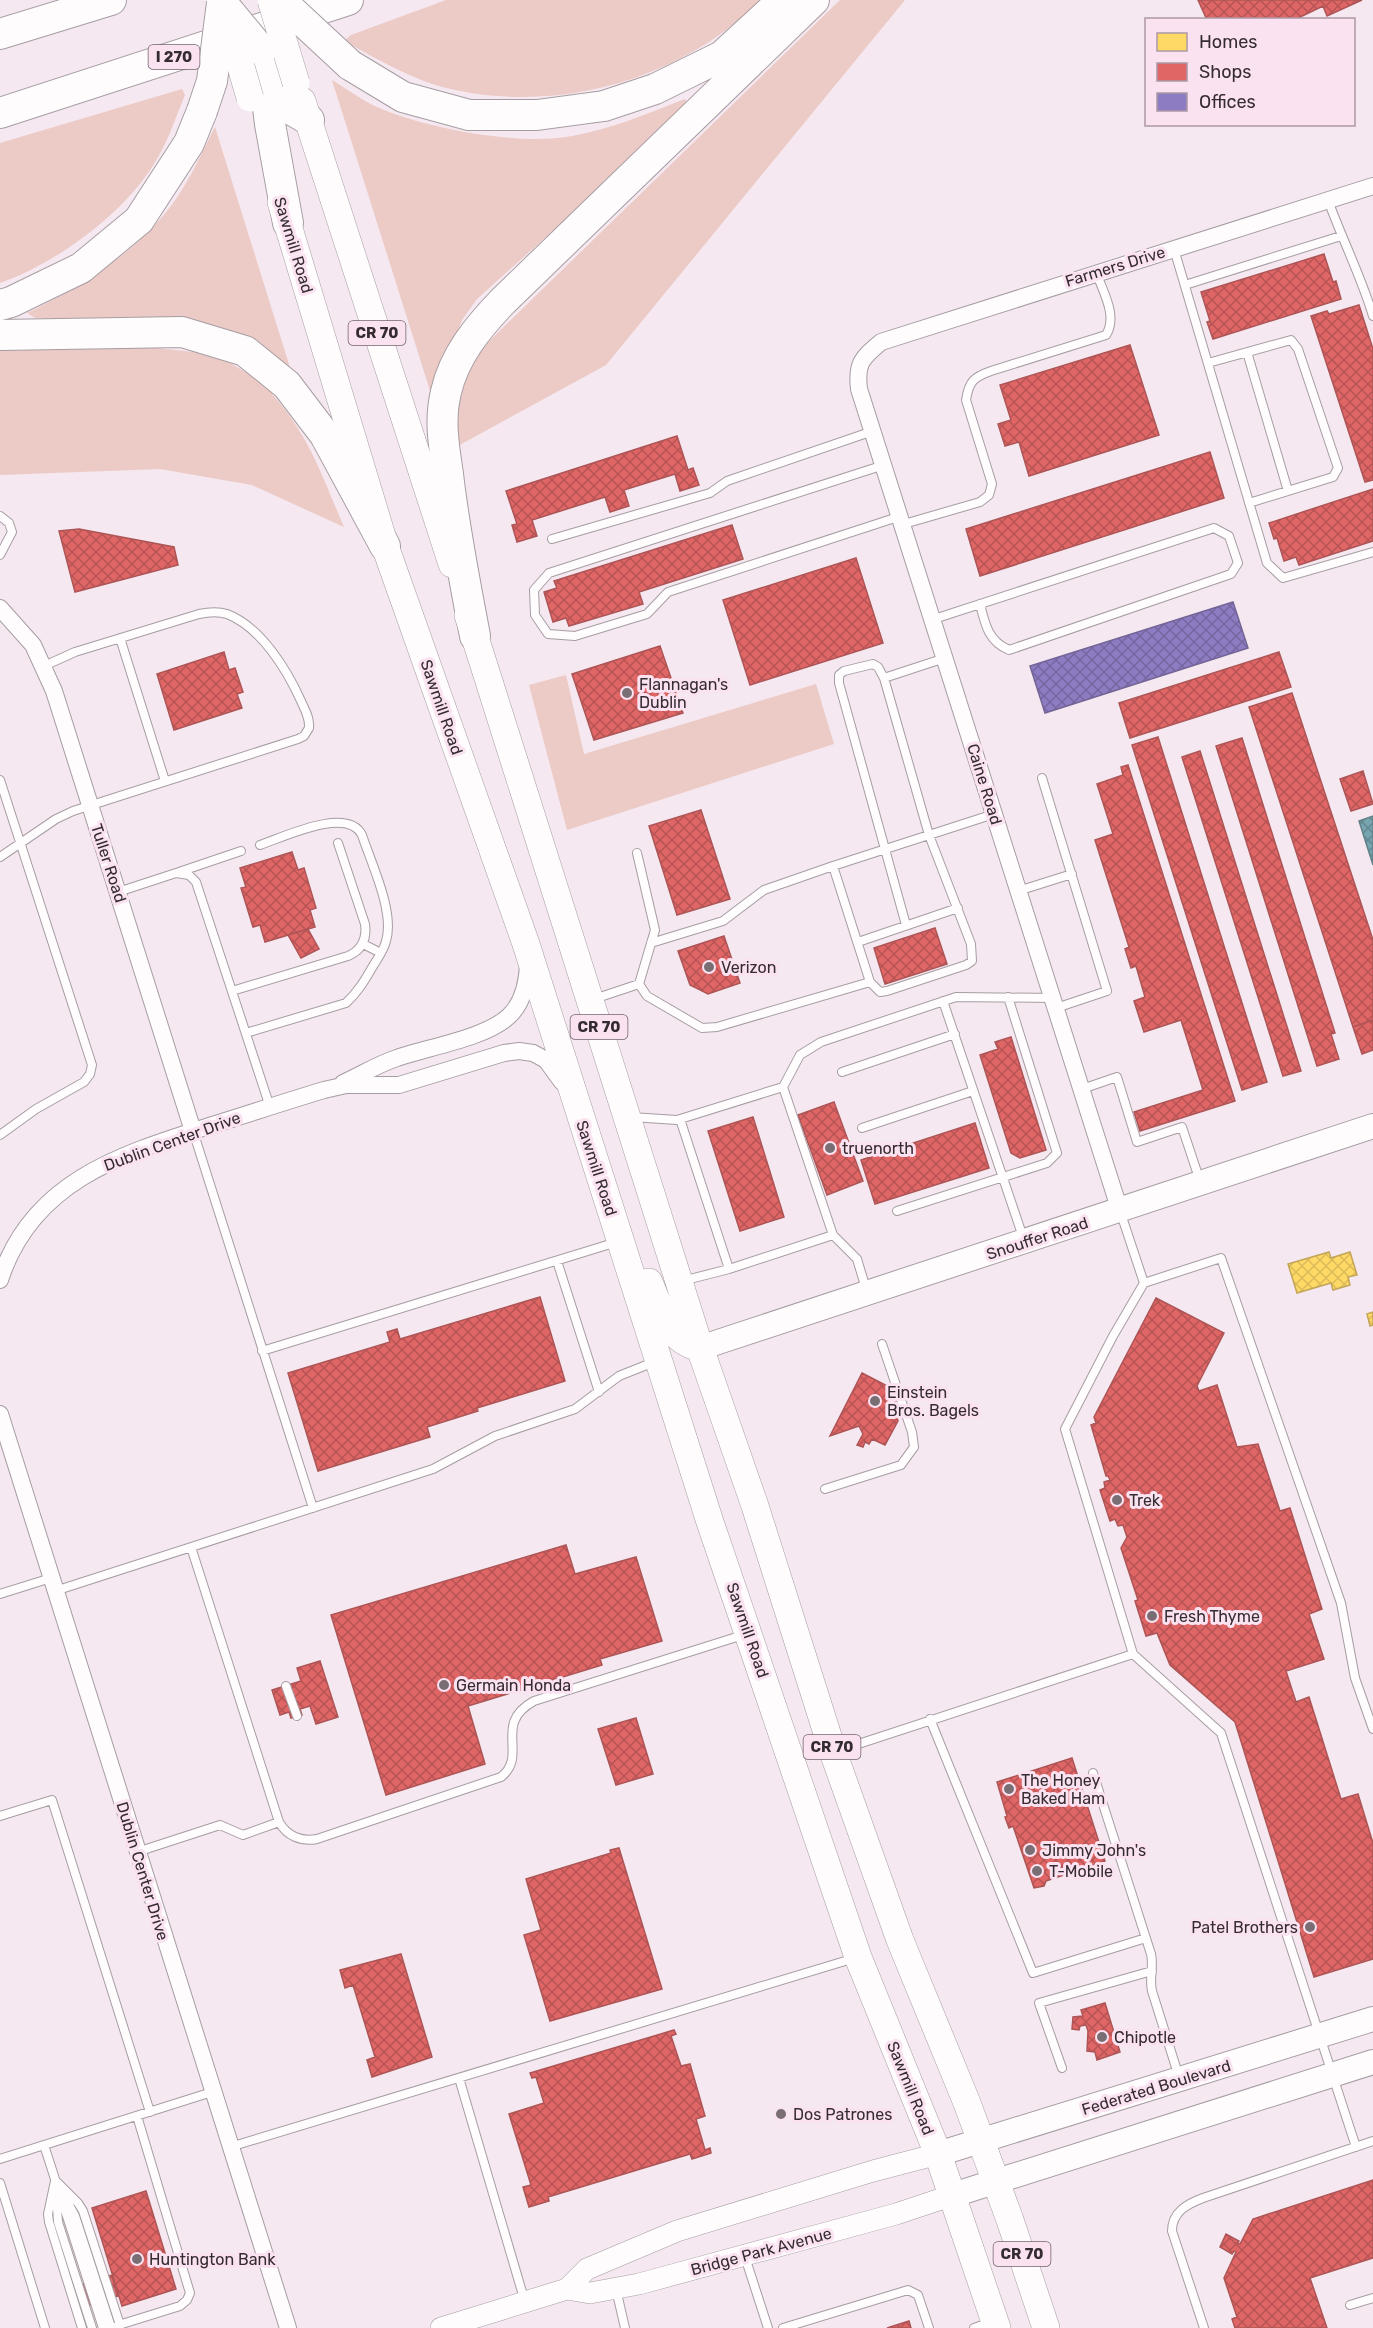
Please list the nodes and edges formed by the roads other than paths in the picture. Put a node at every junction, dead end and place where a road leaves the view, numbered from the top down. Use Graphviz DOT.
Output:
graph roads {
  1 [pos="111,0"];
  2 [pos="265,0"];
  3 [pos="271,0"];
  4 [pos="280,0"];
  5 [pos="348,0"];
  6 [pos="783,0"];
  7 [pos="814,0"];
  8 [pos="222,1"];
  9 [pos="0,34"];
  10 [pos="261,50"];
  11 [pos="274,90"];
  12 [pos="0,113"];
  13 [pos="309,120"];
  14 [pos="1373,186"];
  15 [pos="1328,200"];
  16 [pos="288,223"];
  17 [pos="1341,236"];
  18 [pos="1174,248"];
  19 [pos="1096,272"];
  20 [pos="1185,285"];
  21 [pos="0,304"];
  22 [pos="1373,316"];
  23 [pos="0,335"];
  24 [pos="1247,352"];
  25 [pos="863,358"];
  26 [pos="1208,363"];
  27 [pos="873,430"];
  28 [pos="884,465"];
  29 [pos="1288,491"];
  30 [pos="1249,503"];
  31 [pos="0,516"];
  32 [pos="902,520"];
  33 [pos="552,539"];
  34 [pos="386,546"];
  35 [pos="1373,552"];
  36 [pos="0,555"];
  37 [pos="980,604"];
  38 [pos="0,608"];
  39 [pos="934,620"];
  40 [pos="475,636"];
  41 [pos="120,638"];
  42 [pos="945,657"];
  43 [pos="44,666"];
  44 [pos="884,678"];
  45 [pos="1042,778"];
  46 [pos="0,780"];
  47 [pos="165,781"];
  48 [pos="91,805"];
  49 [pos="994,814"];
  50 [pos="929,835"];
  51 [pos="338,843"];
  52 [pos="21,844"];
  53 [pos="260,845"];
  54 [pos="885,849"];
  55 [pos="241,851"];
  56 [pos="637,853"];
  57 [pos="0,858"];
  58 [pos="834,866"];
  59 [pos="173,874"];
  60 [pos="1072,874"];
  61 [pos="1018,891"];
  62 [pos="118,892"];
  63 [pos="958,908"];
  64 [pos="906,925"];
  65 [pos="858,942"];
  66 [pos="651,943"];
  67 [pos="363,944"];
  68 [pos="526,944"];
  69 [pos="381,953"];
  70 [pos="870,982"];
  71 [pos="639,984"];
  72 [pos="232,991"];
  73 [pos="1008,997"];
  74 [pos="591,1000"];
  75 [pos="943,1001"];
  76 [pos="1054,1003"];
  77 [pos="246,1033"];
  78 [pos="956,1034"];
  79 [pos="842,1072"];
  80 [pos="783,1087"];
  81 [pos="1082,1089"];
  82 [pos="324,1090"];
  83 [pos="973,1091"];
  84 [pos="270,1107"];
  85 [pos="628,1117"];
  86 [pos="680,1119"];
  87 [pos="581,1120"];
  88 [pos="1373,1126"];
  89 [pos="862,1128"];
  90 [pos="193,1131"];
  91 [pos="0,1135"];
  92 [pos="1003,1178"];
  93 [pos="1201,1184"];
  94 [pos="602,1186"];
  95 [pos="1120,1210"];
  96 [pos="897,1211"];
  97 [pos="833,1235"];
  98 [pos="620,1242"];
  99 [pos="1024,1242"];
  100 [pos="557,1261"];
  101 [pos="729,1269"];
  102 [pos="0,1280"];
  103 [pos="679,1282"];
  104 [pos="1144,1282"];
  105 [pos="868,1293"];
  106 [pos="882,1344"];
  107 [pos="700,1348"];
  108 [pos="262,1351"];
  109 [pos="658,1361"];
  110 [pos="599,1392"];
  111 [pos="0,1414"];
  112 [pos="825,1489"];
  113 [pos="313,1508"];
  114 [pos="191,1547"];
  115 [pos="53,1585"];
  116 [pos="0,1594"];
  117 [pos="749,1633"];
  118 [pos="1133,1654"];
  119 [pos="286,1686"];
  120 [pos="297,1716"];
  121 [pos="930,1719"];
  122 [pos="1373,1729"];
  123 [pos="833,1752"];
  124 [pos="1093,1773"];
  125 [pos="0,1816"];
  126 [pos="279,1822"];
  127 [pos="137,1852"];
  128 [pos="1146,1938"];
  129 [pos="858,1957"];
  130 [pos="1152,1971"];
  131 [pos="1373,2019"];
  132 [pos="1318,2035"];
  133 [pos="1373,2062"];
  134 [pos="1062,2068"];
  135 [pos="1332,2076"];
  136 [pos="459,2078"];
  137 [pos="1180,2080"];
  138 [pos="212,2092"];
  139 [pos="150,2112"];
  140 [pos="136,2116"];
  141 [pos="981,2141"];
  142 [pos="1373,2141"];
  143 [pos="44,2145"];
  144 [pos="230,2147"];
  145 [pos="1356,2147"];
  146 [pos="938,2154"];
  147 [pos="0,2159"];
  148 [pos="54,2175"];
  149 [pos="996,2181"];
  150 [pos="0,2183"];
  151 [pos="953,2195"];
  152 [pos="744,2255"];
  153 [pos="567,2289"];
  154 [pos="616,2289"];
  155 [pos="1373,2298"];
  156 [pos="525,2302"];
  157 [pos="1350,2305"];
  158 [pos="989,2326"];
  159 [pos="111,2327"];
  160 [pos="45,2328"];
  161 [pos="82,2328"];
  162 [pos="92,2328"];
  163 [pos="288,2328"];
  164 [pos="441,2328"];
  165 [pos="625,2328"];
  166 [pos="768,2328"];
  167 [pos="783,2328"];
  168 [pos="929,2328"];
  169 [pos="1046,2328"];
  170 [pos="1204,2328"];
  1 -- 9 [label="highway"];
  2 -- 10 [label="highway"];
  3 -- 11 [label="main road, bridge"];
  4 -- 6 [label="highway, bridge"];
  5 -- 12 [label="highway, I 270"];
  7 -- 40 [label="highway"];
  8 -- 10 [label="highway, bridge"];
  8 -- 11 [label="main road, bridge"];
  8 -- 21 [label="highway, bridge"];
  10 -- 11 [label="highway"];
  11 -- 13 [label="highway"];
  11 -- 16 [label="highway"];
  13 -- 40 [label="main road, CR 70"];
  14 -- 15 [label="street, Farmers Drive"];
  15 -- 17 [label="lane"];
  15 -- 18 [label="street, Farmers Drive"];
  16 -- 34 [label="main road, Sawmill Road / CR 70"];
  17 -- 20 [label="lane"];
  17 -- 22 [label="lane"];
  18 -- 19 [label="street, Farmers Drive"];
  18 -- 20 [label="lane"];
  19 -- 25 [label="street, Farmers Drive"];
  19 -- 32 [label="lane"];
  20 -- 26 [label="lane"];
  23 -- 34 [label="highway"];
  24 -- 26 [label="lane"];
  24 -- 29 [label="lane"];
  24 -- 29 [label="lane"];
  25 -- 27 [label="street, Caine Road"];
  26 -- 30 [label="lane"];
  27 -- 28 [label="street, Caine Road"];
  27 -- 33 [label="lane"];
  28 -- 32 [label="street, Caine Road"];
  28 -- 32 [label="lane"];
  29 -- 30 [label="lane"];
  30 -- 35 [label="lane"];
  31 -- 36 [label="lane"];
  32 -- 39 [label="street, Caine Road"];
  34 -- 68 [label="main road, Sawmill Road / CR 70"];
  37 -- 37 [label="lane"];
  37 -- 39 [label="lane"];
  38 -- 43 [label="street, Tuller Road"];
  39 -- 42 [label="street, Caine Road"];
  40 -- 74 [label="main road, CR 70"];
  41 -- 43 [label="lane"];
  41 -- 47 [label="lane"];
  41 -- 47 [label="lane"];
  42 -- 44 [label="lane"];
  42 -- 49 [label="street, Caine Road"];
  43 -- 48 [label="street, Tuller Road"];
  44 -- 50 [label="lane"];
  44 -- 54 [label="lane"];
  45 -- 60 [label="lane"];
  46 -- 52 [label="lane"];
  47 -- 48 [label="lane"];
  48 -- 52 [label="lane"];
  48 -- 62 [label="street, Tuller Road"];
  49 -- 50 [label="lane"];
  49 -- 61 [label="street, Caine Road"];
  50 -- 54 [label="lane"];
  50 -- 63 [label="lane"];
  51 -- 67 [label="lane"];
  52 -- 57 [label="lane"];
  52 -- 91 [label="lane"];
  53 -- 69 [label="lane"];
  54 -- 58 [label="lane"];
  54 -- 64 [label="lane"];
  55 -- 59 [label="lane"];
  56 -- 66 [label="lane"];
  58 -- 65 [label="lane"];
  58 -- 66 [label="lane"];
  59 -- 62 [label="lane"];
  59 -- 72 [label="lane"];
  60 -- 61 [label="lane"];
  60 -- 76 [label="lane"];
  61 -- 76 [label="street, Caine Road"];
  62 -- 90 [label="street, Tuller Road"];
  63 -- 64 [label="lane"];
  63 -- 70 [label="lane"];
  64 -- 65 [label="lane"];
  65 -- 70 [label="lane"];
  66 -- 71 [label="lane"];
  67 -- 69 [label="lane"];
  67 -- 72 [label="lane"];
  68 -- 82 [label="street, Dublin Center Drive"];
  68 -- 87 [label="main road, Sawmill Road / CR 70"];
  69 -- 77 [label="lane"];
  70 -- 71 [label="lane"];
  71 -- 74 [label="lane"];
  72 -- 77 [label="lane"];
  73 -- 75 [label="lane"];
  73 -- 76 [label="lane"];
  73 -- 92 [label="lane"];
  74 -- 85 [label="main road, CR 70"];
  75 -- 78 [label="lane"];
  75 -- 80 [label="lane"];
  76 -- 81 [label="street, Caine Road"];
  77 -- 84 [label="lane"];
  78 -- 79 [label="lane"];
  78 -- 83 [label="lane"];
  80 -- 86 [label="lane"];
  80 -- 97 [label="lane"];
  81 -- 93 [label="lane"];
  81 -- 95 [label="street, Caine Road"];
  82 -- 84 [label="street, Dublin Center Drive"];
  82 -- 87 [label="street, Dublin Center Drive"];
  83 -- 89 [label="lane"];
  83 -- 92 [label="lane"];
  84 -- 90 [label="street, Dublin Center Drive"];
  85 -- 86 [label="lane"];
  85 -- 103 [label="main road, CR 70"];
  86 -- 101 [label="lane"];
  87 -- 94 [label="main road, Sawmill Road / CR 70"];
  88 -- 93 [label="main road, Snouffer Road"];
  90 -- 102 [label="street, Dublin Center Drive"];
  90 -- 108 [label="lane"];
  92 -- 96 [label="lane"];
  92 -- 99 [label="lane"];
  93 -- 95 [label="main road, Snouffer Road"];
  94 -- 98 [label="main road, Sawmill Road / CR 70"];
  94 -- 107 [label="main road"];
  95 -- 99 [label="main road, Snouffer Road"];
  95 -- 104 [label="lane"];
  97 -- 101 [label="lane"];
  97 -- 105 [label="lane"];
  98 -- 100 [label="lane"];
  98 -- 109 [label="main road, Sawmill Road / CR 70"];
  99 -- 105 [label="main road, Snouffer Road"];
  100 -- 108 [label="lane"];
  100 -- 110 [label="lane"];
  101 -- 103 [label="lane"];
  103 -- 107 [label="main road, CR 70"];
  104 -- 118 [label="lane"];
  104 -- 122 [label="lane"];
  105 -- 107 [label="main road, Snouffer Road"];
  106 -- 112 [label="lane"];
  107 -- 123 [label="main road, CR 70"];
  108 -- 113 [label="lane"];
  109 -- 110 [label="lane"];
  109 -- 117 [label="main road, Sawmill Road / CR 70"];
  110 -- 113 [label="lane"];
  111 -- 115 [label="street, Dublin Center Drive"];
  113 -- 114 [label="lane"];
  114 -- 115 [label="lane"];
  114 -- 126 [label="lane"];
  115 -- 116 [label="lane"];
  115 -- 127 [label="street, Dublin Center Drive"];
  117 -- 126 [label="lane"];
  117 -- 129 [label="main road, Sawmill Road / CR 70"];
  118 -- 121 [label="lane"];
  118 -- 132 [label="lane"];
  119 -- 120 [label="lane"];
  121 -- 123 [label="lane"];
  121 -- 128 [label="lane"];
  123 -- 141 [label="main road, CR 70"];
  124 -- 128 [label="lane"];
  125 -- 139 [label="lane"];
  126 -- 127 [label="lane"];
  127 -- 138 [label="street, Dublin Center Drive"];
  128 -- 130 [label="lane"];
  129 -- 136 [label="lane"];
  129 -- 146 [label="main road, Sawmill Road / CR 70"];
  130 -- 134 [label="lane"];
  130 -- 137 [label="lane"];
  131 -- 132 [label="main road, Federated Boulevard"];
  132 -- 135 [label="lane"];
  132 -- 137 [label="main road, Federated Boulevard"];
  133 -- 135 [label="main road"];
  135 -- 145 [label="lane"];
  135 -- 149 [label="main road"];
  136 -- 144 [label="lane"];
  136 -- 156 [label="lane"];
  137 -- 141 [label="main road, Federated Boulevard"];
  138 -- 139 [label="lane"];
  138 -- 144 [label="street, Dublin Center Drive"];
  139 -- 140 [label="lane"];
  140 -- 143 [label="lane"];
  140 -- 159 [label="lane"];
  141 -- 146 [label="main road, Federated Boulevard"];
  141 -- 149 [label="main road, CR 70"];
  142 -- 145 [label="lane"];
  143 -- 147 [label="lane"];
  143 -- 148 [label="lane"];
  144 -- 163 [label="street, Dublin Center Drive"];
  145 -- 170 [label="lane"];
  146 -- 151 [label="main road, Sawmill Road / CR 70"];
  146 -- 153 [label="street, Bridge Park Avenue"];
  148 -- 159 [label="lane"];
  148 -- 159 [label="lane"];
  148 -- 161 [label="lane"];
  148 -- 162 [label="lane"];
  149 -- 151 [label="main road"];
  149 -- 169 [label="main road, CR 70"];
  150 -- 160 [label="lane"];
  151 -- 152 [label="street, Bridge Park Avenue"];
  151 -- 158 [label="main road, Sawmill Road / CR 70"];
  152 -- 154 [label="street, Bridge Park Avenue"];
  152 -- 166 [label="lane"];
  153 -- 154 [label="street, Bridge Park Avenue"];
  153 -- 156 [label="street, Bridge Park Avenue"];
  154 -- 165 [label="lane"];
  155 -- 157 [label="lane"];
  156 -- 164 [label="street, Bridge Park Avenue"];
  167 -- 168 [label="lane"];
}
